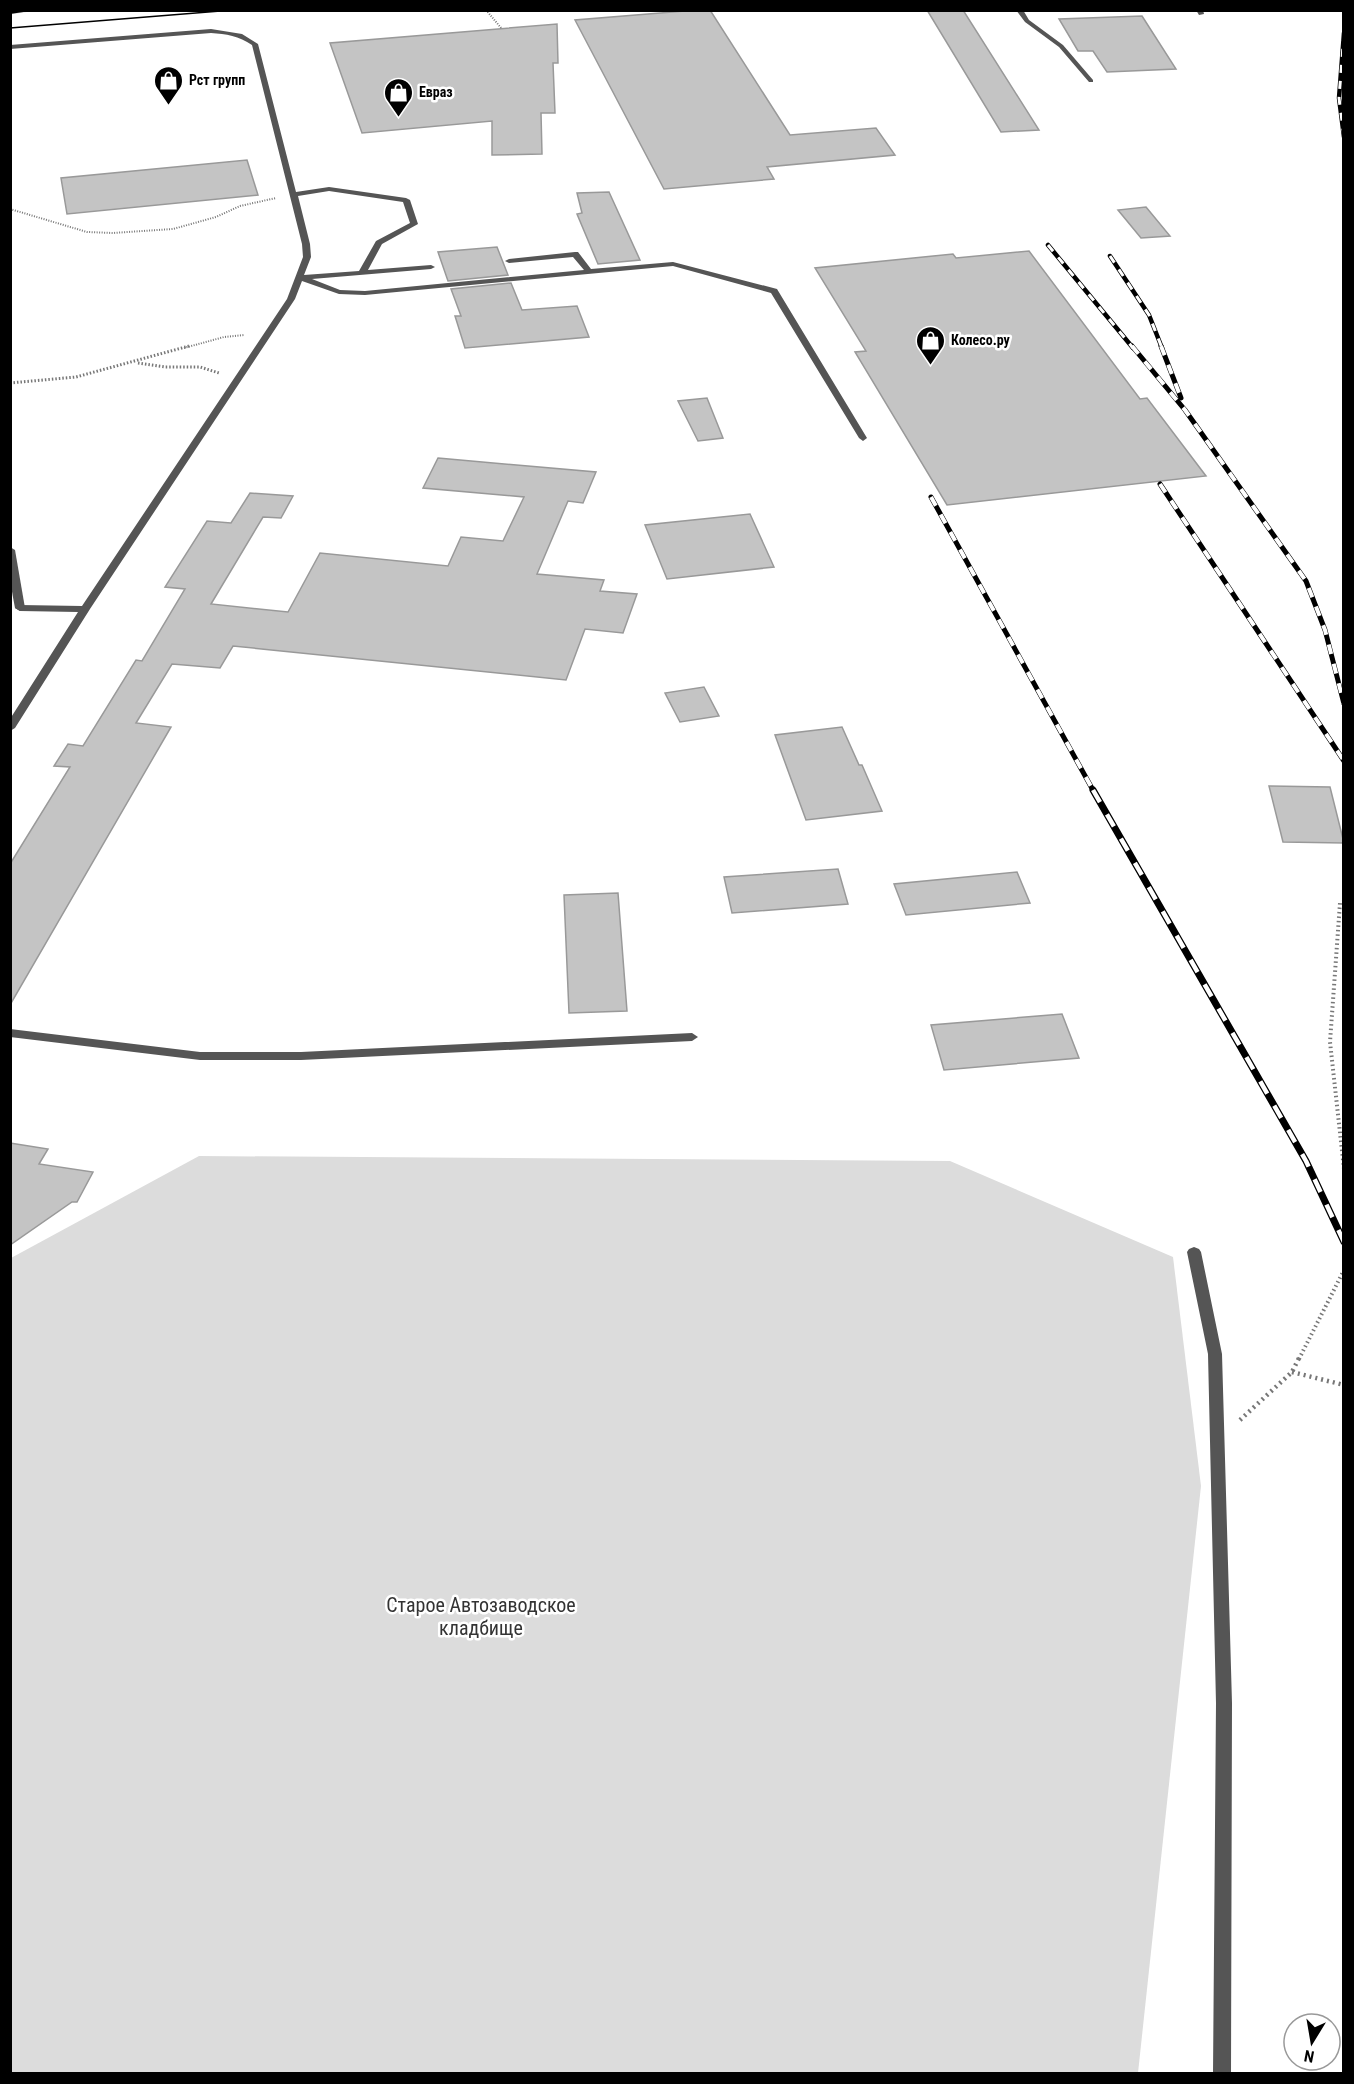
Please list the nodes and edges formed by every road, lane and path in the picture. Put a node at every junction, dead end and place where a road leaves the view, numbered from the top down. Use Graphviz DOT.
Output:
graph roads {
  1 [pos="33,10"];
  2 [pos="486,10"];
  3 [pos="1019,10"];
  4 [pos="10,12"];
  5 [pos="502,29"];
  6 [pos="10,46"];
  7 [pos="1092,81"];
  8 [pos="295,194"];
  9 [pos="10,209"];
  10 [pos="509,261"];
  11 [pos="430,267"];
  12 [pos="362,273"];
  13 [pos="590,273"];
  14 [pos="301,278"];
  15 [pos="269,332"];
  16 [pos="134,362"];
  17 [pos="238,376"];
  18 [pos="10,383"];
  19 [pos="863,438"];
  20 [pos="10,550"];
  21 [pos="85,609"];
  22 [pos="10,728"];
  23 [pos="1344,901"];
  24 [pos="10,1033"];
  25 [pos="692,1037"];
  26 [pos="1344,1169"];
  27 [pos="1194,1252"];
  28 [pos="1344,1270"];
  29 [pos="1292,1372"];
  30 [pos="1344,1385"];
  31 [pos="1216,1443"];
  32 [pos="1222,2073"];
  1 -- 4 [label="main road"];
  2 -- 5 [label="path"];
  3 -- 7 [label="street"];
  6 -- 8 [label="street"];
  8 -- 9 [label="path"];
  8 -- 12 [label="street"];
  8 -- 14 [label="street"];
  10 -- 13 [label="street"];
  11 -- 12 [label="street"];
  12 -- 14 [label="street"];
  13 -- 14 [label="street"];
  13 -- 19 [label="street"];
  14 -- 15 [label="street"];
  15 -- 16 [label="path"];
  15 -- 17 [label="street"];
  16 -- 17 [label="path"];
  16 -- 18 [label="path"];
  17 -- 21 [label="street"];
  20 -- 21 [label="street"];
  21 -- 22 [label="street"];
  23 -- 26 [label="path"];
  24 -- 25 [label="street"];
  27 -- 31 [label="street"];
  28 -- 29 [label="path"];
  29 -- 30 [label="path"];
  29 -- 31 [label="path"];
  31 -- 32 [label="street"];
}
